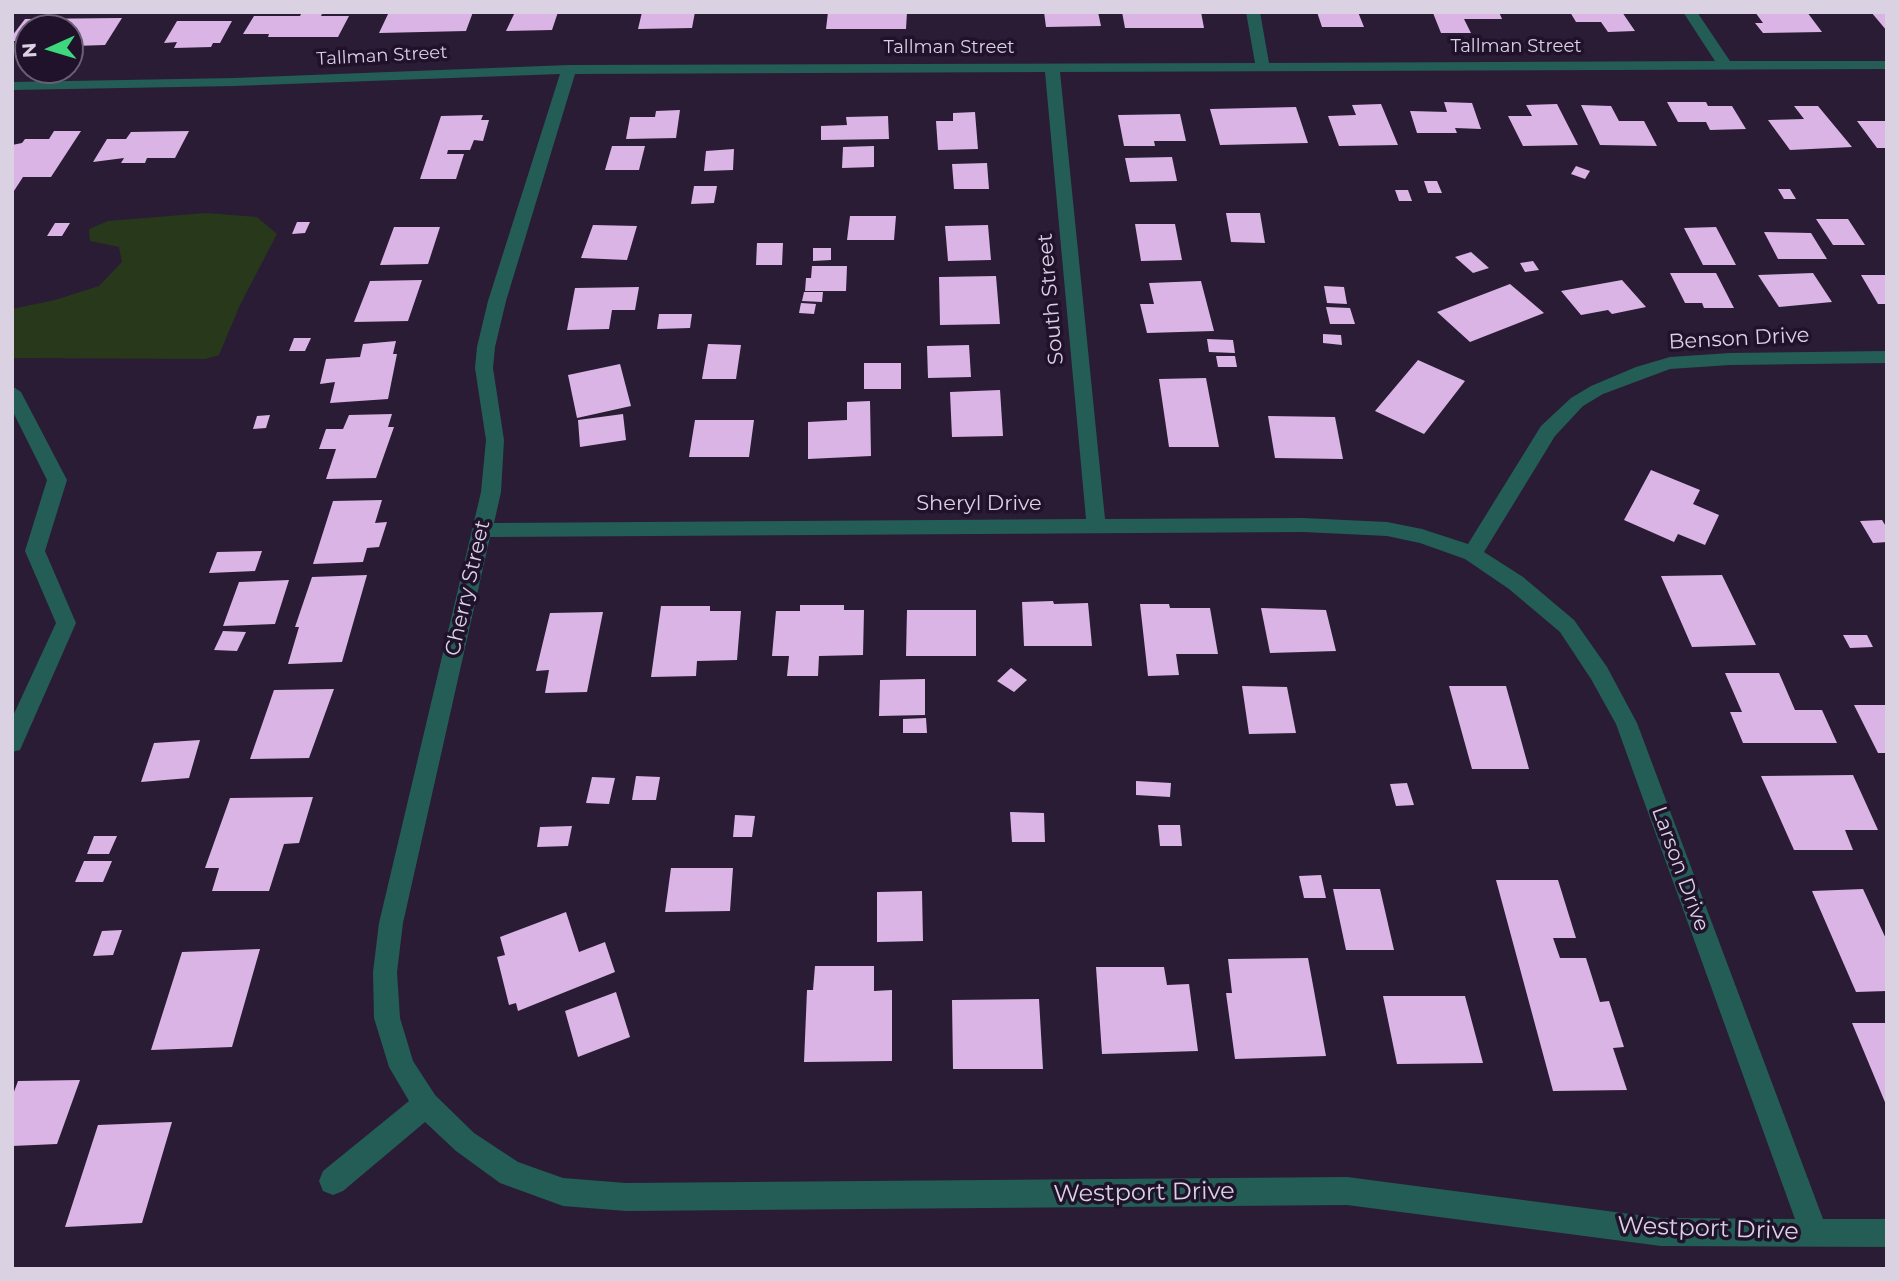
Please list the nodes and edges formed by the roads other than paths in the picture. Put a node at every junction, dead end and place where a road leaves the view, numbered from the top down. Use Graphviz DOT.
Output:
graph roads {
  1 [pos="1252,12"];
  2 [pos="1690,12"];
  3 [pos="1725,65"];
  4 [pos="1887,65"];
  5 [pos="1263,66"];
  6 [pos="1052,67"];
  7 [pos="569,69"];
  8 [pos="12,86"];
  9 [pos="1887,357"];
  10 [pos="12,392"];
  11 [pos="1096,526"];
  12 [pos="481,530"];
  13 [pos="1472,554"];
  14 [pos="12,743"];
  15 [pos="426,1104"];
  16 [pos="332,1181"];
  17 [pos="1814,1233"];
  18 [pos="1887,1233"];
  1 -- 5 [label="street"];
  2 -- 3 [label="street"];
  3 -- 4 [label="street, Tallman Street"];
  3 -- 5 [label="street, Tallman Street"];
  5 -- 6 [label="street, Tallman Street"];
  6 -- 7 [label="street, Tallman Street"];
  6 -- 11 [label="street, South Street"];
  7 -- 8 [label="street, Tallman Street"];
  7 -- 12 [label="street, Cherry Street"];
  9 -- 13 [label="street, Benson Drive"];
  10 -- 14 [label="street"];
  11 -- 12 [label="street, Sheryl Drive"];
  11 -- 13 [label="street, Sheryl Drive"];
  12 -- 15 [label="street, Cherry Street"];
  13 -- 17 [label="street, Larson Drive"];
  15 -- 16 [label="street"];
  15 -- 17 [label="street, Westport Drive"];
  17 -- 18 [label="street, Westport Drive"];
}
